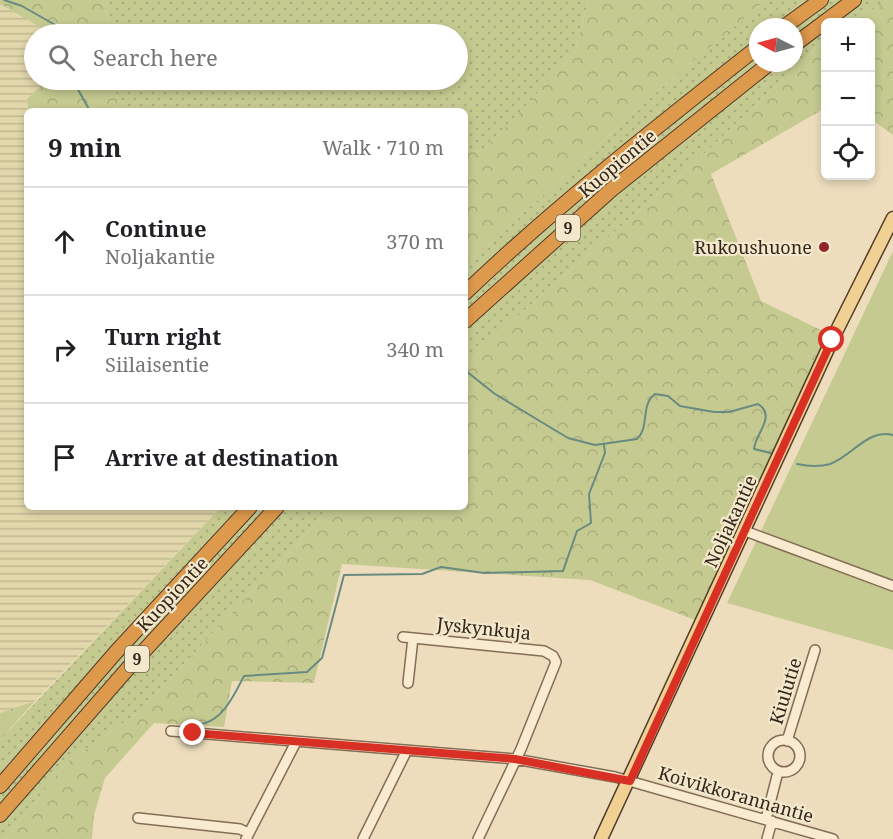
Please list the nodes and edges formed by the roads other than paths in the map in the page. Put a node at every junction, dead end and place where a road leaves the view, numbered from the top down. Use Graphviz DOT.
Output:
graph roads {
  1 [pos="821,0"];
  2 [pos="854,0"];
  3 [pos="796,18"];
  4 [pos="803,38"];
  5 [pos="749,54"];
  6 [pos="759,72"];
  7 [pos="893,219"];
  8 [pos="468,290"];
  9 [pos="468,318"];
  10 [pos="247,510"];
  11 [pos="274,510"];
  12 [pos="745,531"];
  13 [pos="893,586"];
  14 [pos="815,650"];
  15 [pos="408,683"];
  16 [pos="171,731"];
  17 [pos="787,741"];
  18 [pos="296,742"];
  19 [pos="406,752"];
  20 [pos="515,759"];
  21 [pos="778,772"];
  22 [pos="630,781"];
  23 [pos="0,786"];
  24 [pos="0,815"];
  25 [pos="138,819"];
  26 [pos="769,820"];
  27 [pos="247,836"];
  28 [pos="363,839"];
  29 [pos="478,839"];
  30 [pos="601,839"];
  31 [pos="767,839"];
  32 [pos="833,839"];
  1 -- 3 [label="highway"];
  2 -- 4 [label="highway"];
  5 -- 8 [label="highway, Kuopiontie / 9"];
  6 -- 9 [label="highway, Kuopiontie / 9"];
  7 -- 12 [label="main road, Noljakantie"];
  10 -- 23 [label="highway, Kuopiontie / 9"];
  11 -- 24 [label="highway, Kuopiontie / 9"];
  12 -- 13 [label="street"];
  12 -- 22 [label="main road, Noljakantie"];
  14 -- 17 [label="street, Kiulutie"];
  15 -- 20 [label="street, Jyskynkuja"];
  16 -- 18 [label="street, Koivikkorannantie"];
  17 -- 21 [label="street"];
  17 -- 21 [label="street"];
  18 -- 19 [label="street, Koivikkorannantie"];
  18 -- 27 [label="street"];
  19 -- 20 [label="street, Koivikkorannantie"];
  19 -- 28 [label="street"];
  20 -- 22 [label="street, Koivikkorannantie"];
  20 -- 29 [label="street"];
  21 -- 26 [label="street"];
  22 -- 26 [label="street, Koivikkorannantie"];
  22 -- 30 [label="main road, Noljakantie"];
  25 -- 27 [label="street"];
  26 -- 31 [label="street"];
  26 -- 32 [label="street, Koivikkorannantie"];
}
